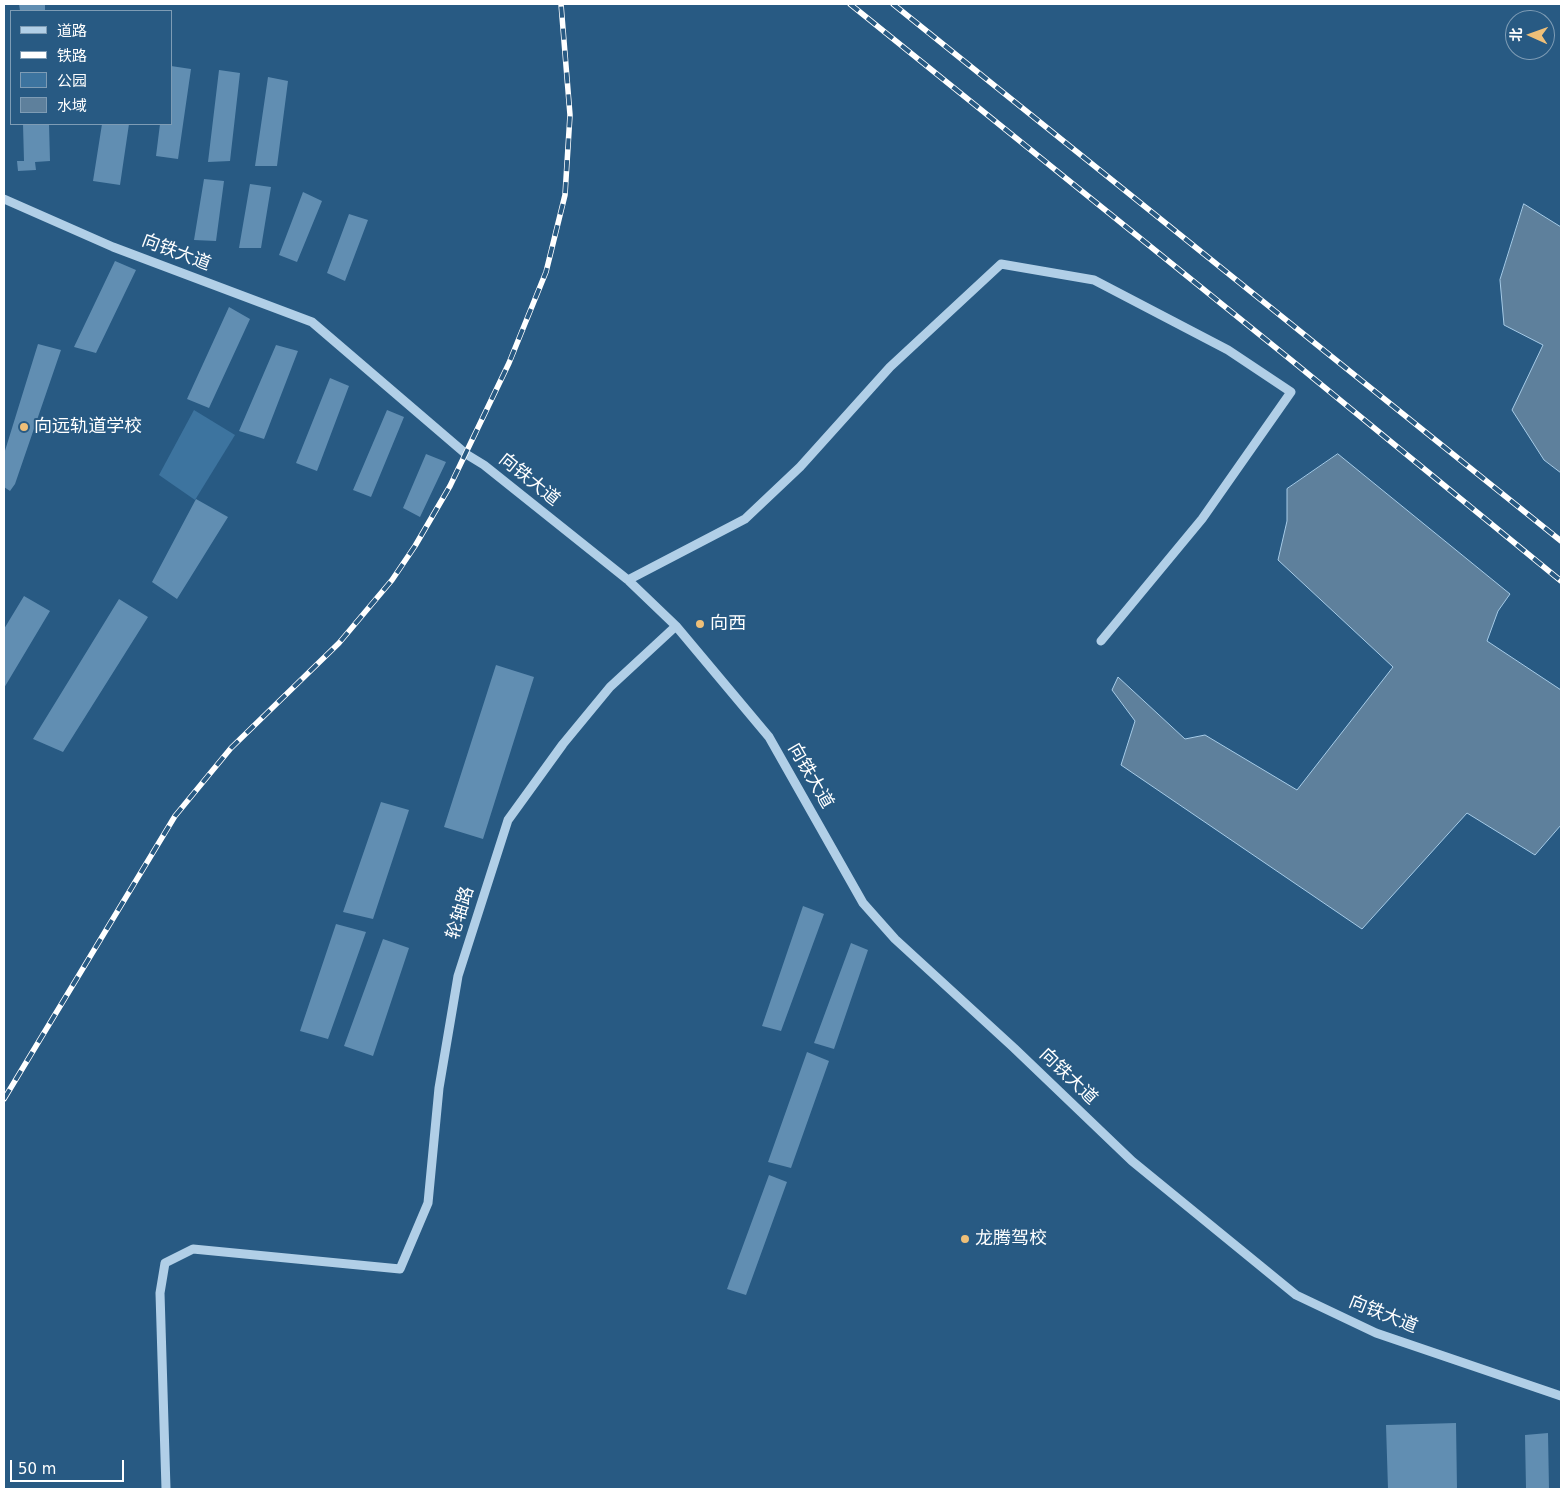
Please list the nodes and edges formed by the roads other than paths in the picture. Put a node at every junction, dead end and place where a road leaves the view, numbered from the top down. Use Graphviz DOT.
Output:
graph roads {
  1 [pos="4,199"];
  2 [pos="628,580"];
  3 [pos="676,626"];
  4 [pos="1101,641"];
  5 [pos="1561,1396"];
  6 [pos="166,1489"];
  1 -- 2 [label="street, 向铁大道"];
  2 -- 3 [label="street, 向铁大道"];
  2 -- 4 [label="street"];
  3 -- 5 [label="street, 向铁大道"];
  3 -- 6 [label="street, 轮轴路"];
}
